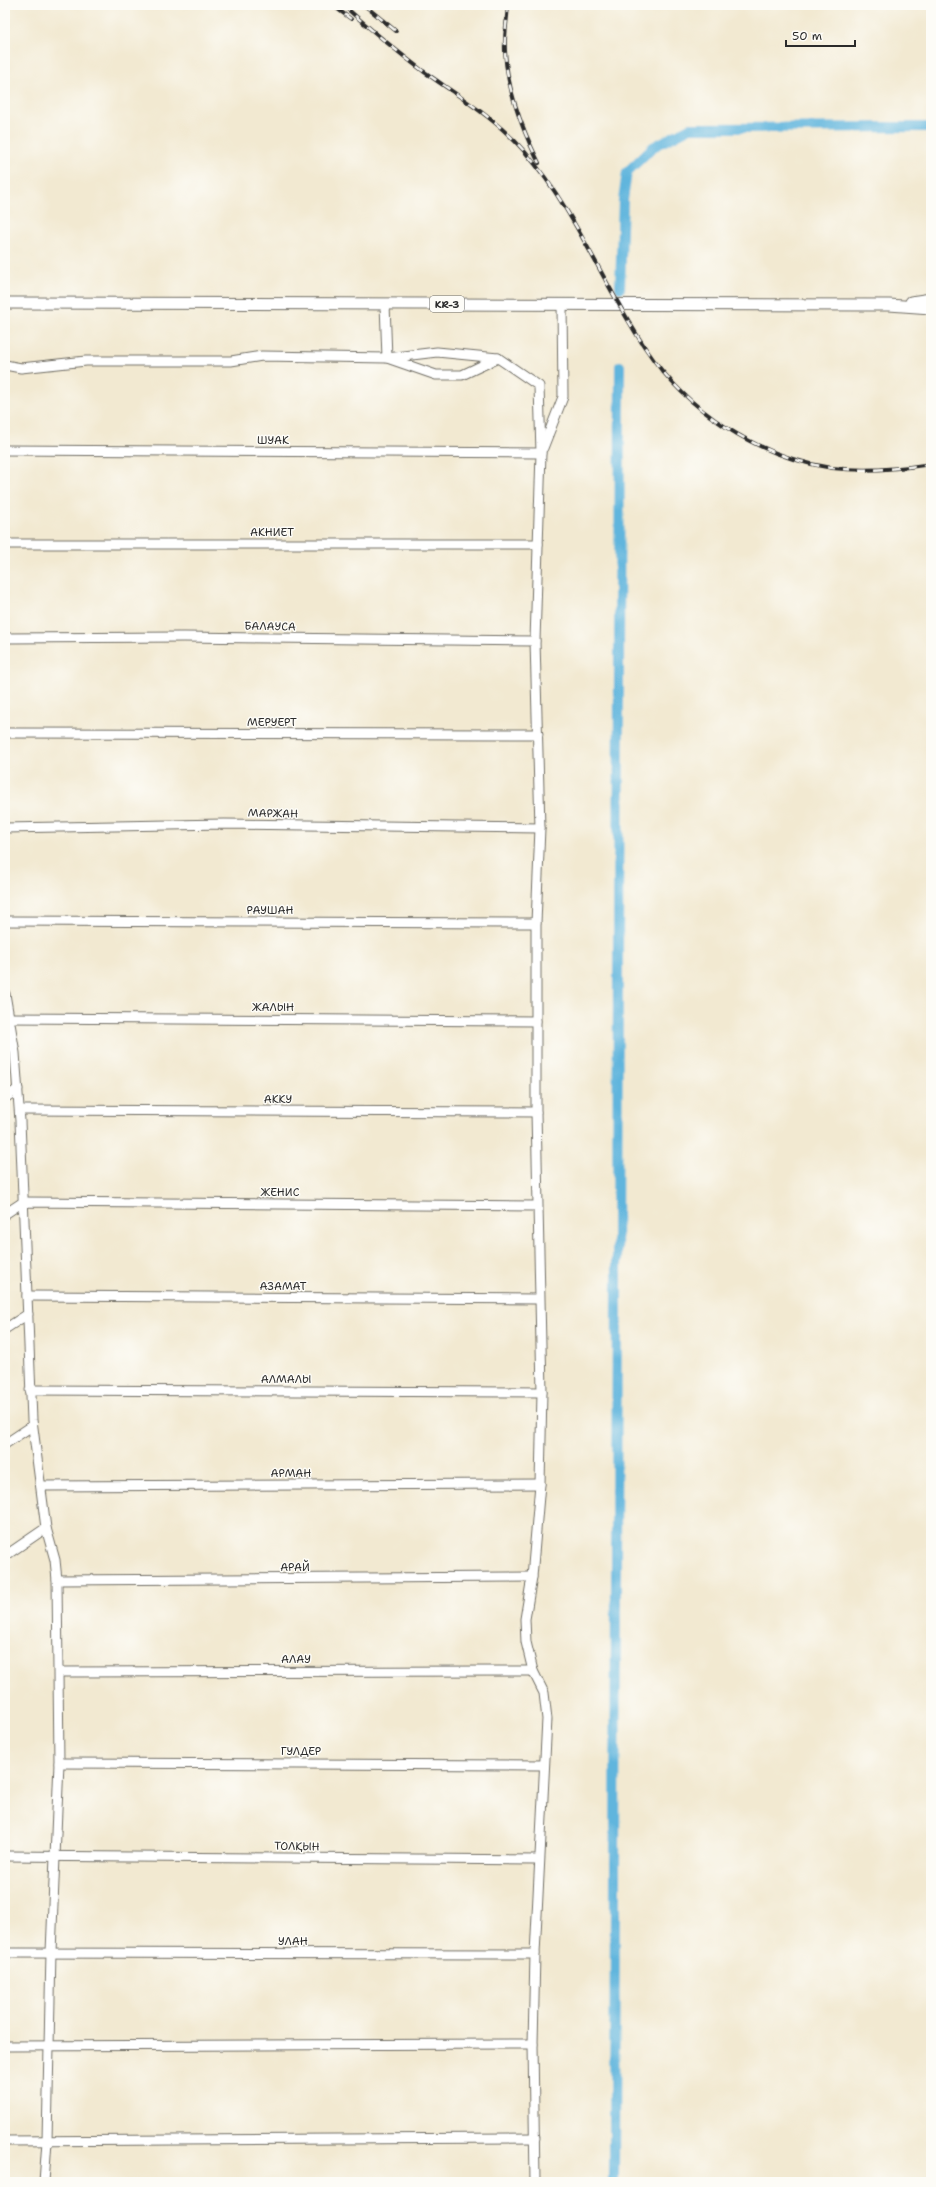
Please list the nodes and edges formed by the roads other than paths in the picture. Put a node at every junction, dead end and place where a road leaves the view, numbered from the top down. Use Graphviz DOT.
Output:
graph roads {
  1 [pos="931,299"];
  2 [pos="5,303"];
  3 [pos="385,304"];
  4 [pos="562,304"];
  5 [pos="889,305"];
  6 [pos="931,308"];
  7 [pos="387,358"];
  8 [pos="498,358"];
  9 [pos="5,365"];
  10 [pos="5,450"];
  11 [pos="541,453"];
  12 [pos="5,544"];
  13 [pos="538,544"];
  14 [pos="5,638"];
  15 [pos="535,641"];
  16 [pos="5,733"];
  17 [pos="538,734"];
  18 [pos="5,828"];
  19 [pos="540,828"];
  20 [pos="5,921"];
  21 [pos="536,923"];
  22 [pos="5,994"];
  23 [pos="10,1018"];
  24 [pos="536,1021"];
  25 [pos="18,1089"];
  26 [pos="5,1098"];
  27 [pos="20,1110"];
  28 [pos="536,1112"];
  29 [pos="23,1202"];
  30 [pos="536,1206"];
  31 [pos="5,1214"];
  32 [pos="27,1296"];
  33 [pos="539,1299"];
  34 [pos="28,1314"];
  35 [pos="5,1329"];
  36 [pos="30,1390"];
  37 [pos="542,1392"];
  38 [pos="32,1426"];
  39 [pos="5,1444"];
  40 [pos="540,1484"];
  41 [pos="41,1486"];
  42 [pos="46,1528"];
  43 [pos="5,1556"];
  44 [pos="532,1577"];
  45 [pos="57,1580"];
  46 [pos="533,1671"];
  47 [pos="59,1672"];
  48 [pos="59,1763"];
  49 [pos="544,1765"];
  50 [pos="55,1855"];
  51 [pos="5,1856"];
  52 [pos="539,1860"];
  53 [pos="51,1952"];
  54 [pos="5,1953"];
  55 [pos="534,1954"];
  56 [pos="533,2044"];
  57 [pos="5,2046"];
  58 [pos="50,2046"];
  59 [pos="535,2138"];
  60 [pos="5,2141"];
  61 [pos="48,2141"];
  62 [pos="44,2182"];
  63 [pos="535,2182"];
  1 -- 5 [label="main road, KR-3"];
  2 -- 3 [label="main road, KR-3"];
  3 -- 4 [label="main road, KR-3"];
  3 -- 7 [label="street"];
  4 -- 5 [label="main road, KR-3"];
  4 -- 11 [label="street"];
  5 -- 6 [label="main road, KR-3"];
  7 -- 8 [label="street"];
  7 -- 8 [label="street"];
  7 -- 9 [label="street"];
  8 -- 11 [label="street"];
  10 -- 11 [label="street, ШУАК"];
  11 -- 13 [label="street"];
  12 -- 13 [label="street, АКНИЕТ"];
  13 -- 15 [label="street"];
  14 -- 15 [label="street, БАЛАУСА"];
  15 -- 17 [label="street"];
  16 -- 17 [label="street, МЕРУЕРТ"];
  17 -- 19 [label="street"];
  18 -- 19 [label="street, МАРЖАН"];
  19 -- 21 [label="street"];
  20 -- 21 [label="street, РАУШАН"];
  21 -- 24 [label="street"];
  22 -- 23 [label="street"];
  23 -- 24 [label="street, ЖАЛЫН"];
  23 -- 25 [label="street"];
  24 -- 28 [label="street"];
  25 -- 26 [label="street"];
  25 -- 27 [label="street"];
  27 -- 28 [label="street, АККУ"];
  27 -- 29 [label="street"];
  28 -- 30 [label="street"];
  29 -- 30 [label="street, ЖЕНИС"];
  29 -- 31 [label="street"];
  29 -- 32 [label="street"];
  30 -- 33 [label="street"];
  32 -- 33 [label="street, АЗАМАТ"];
  32 -- 34 [label="street"];
  33 -- 37 [label="street"];
  34 -- 35 [label="street"];
  34 -- 36 [label="street"];
  36 -- 37 [label="street, АЛМАЛЫ"];
  36 -- 38 [label="street"];
  37 -- 40 [label="street"];
  38 -- 39 [label="street"];
  38 -- 41 [label="street"];
  40 -- 41 [label="street, АРМАН"];
  40 -- 44 [label="street"];
  41 -- 42 [label="street"];
  42 -- 43 [label="street"];
  42 -- 45 [label="street"];
  44 -- 45 [label="street, АРАЙ"];
  44 -- 46 [label="street"];
  45 -- 47 [label="street"];
  46 -- 47 [label="street, АЛАУ"];
  46 -- 49 [label="street"];
  47 -- 48 [label="street"];
  48 -- 49 [label="street, ГУЛДЕР"];
  48 -- 50 [label="street"];
  49 -- 52 [label="street"];
  50 -- 51 [label="street, ТОЛҚЫН"];
  50 -- 52 [label="street, ТОЛҚЫН"];
  50 -- 53 [label="street"];
  52 -- 55 [label="street"];
  53 -- 54 [label="street, УЛАН"];
  53 -- 55 [label="street, УЛАН"];
  53 -- 58 [label="street"];
  55 -- 56 [label="street"];
  56 -- 58 [label="street"];
  56 -- 59 [label="street"];
  57 -- 58 [label="street"];
  58 -- 61 [label="street"];
  59 -- 61 [label="street"];
  59 -- 63 [label="street"];
  60 -- 61 [label="street"];
  61 -- 62 [label="street"];
}
